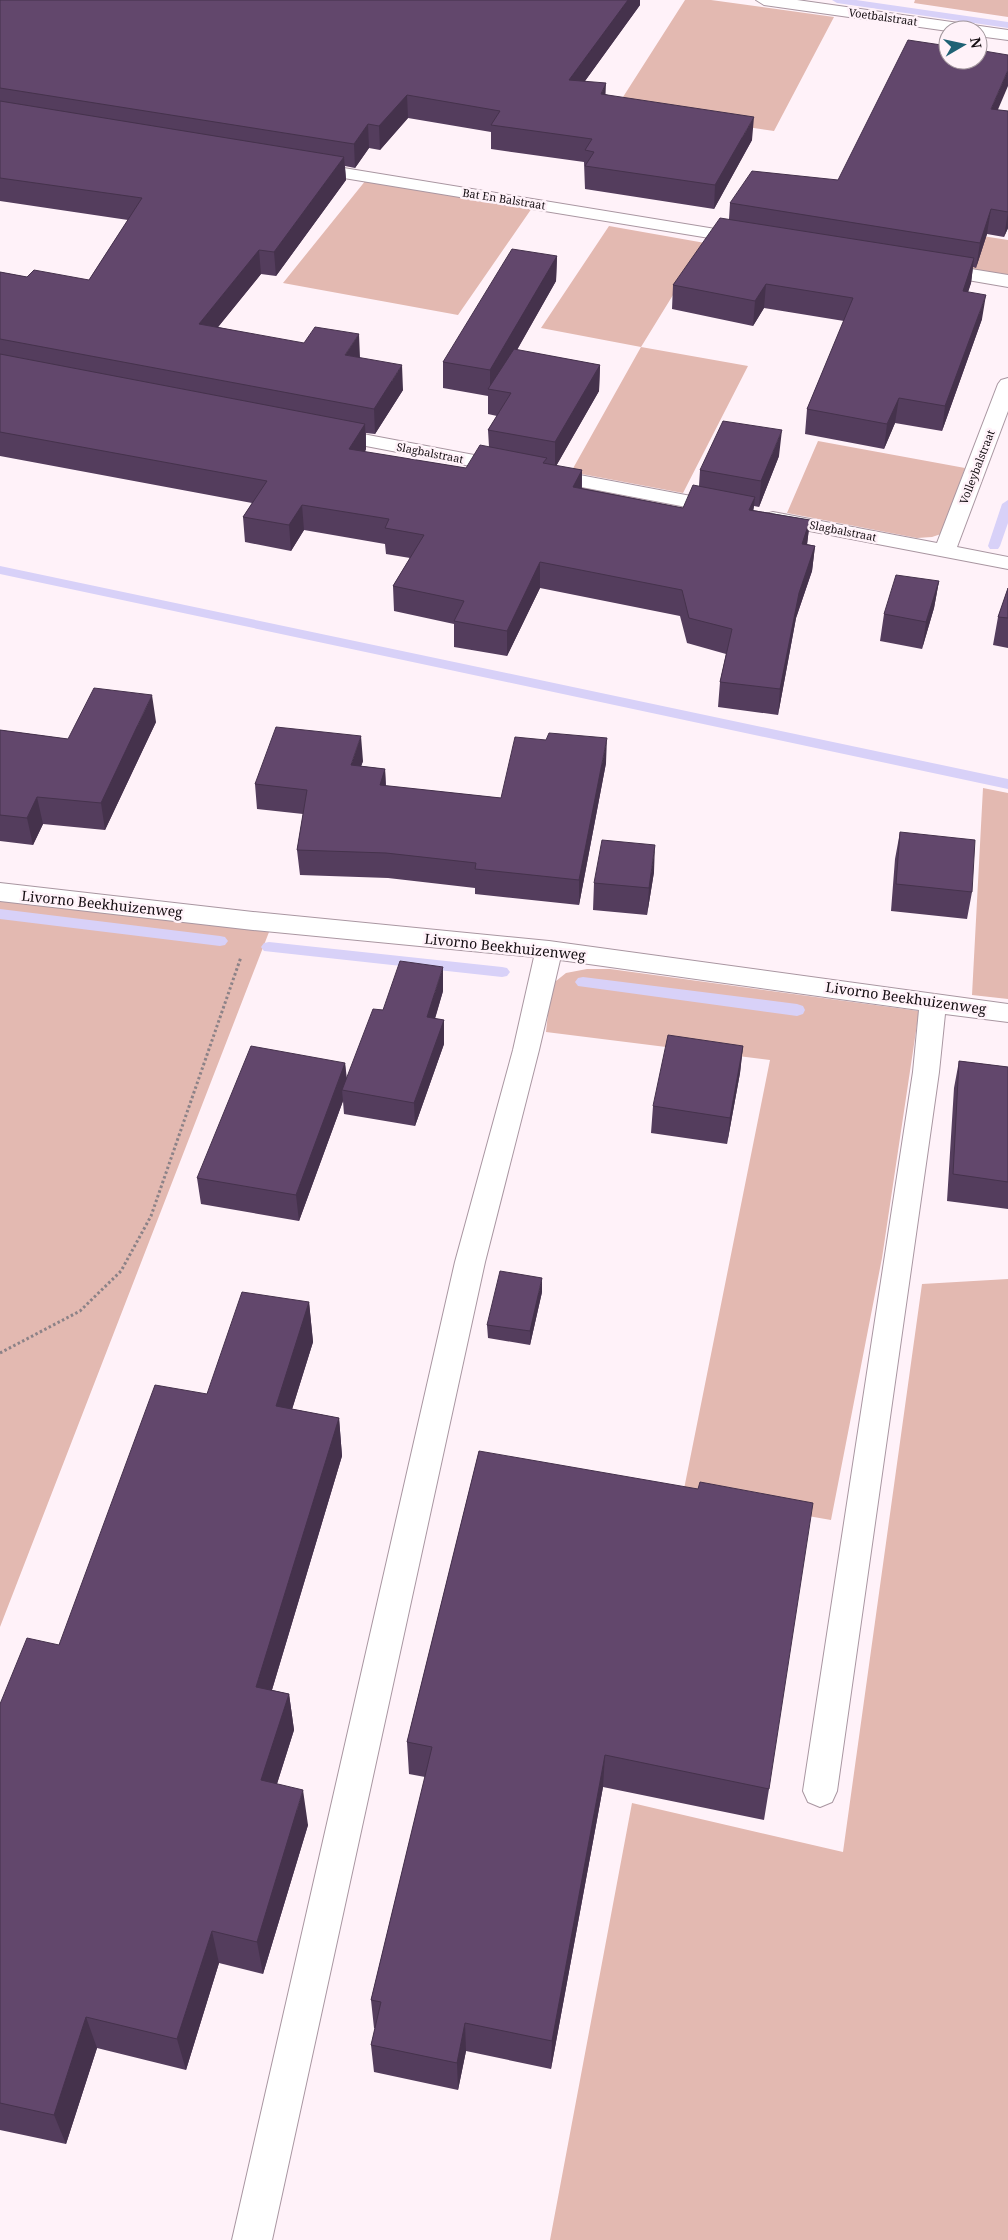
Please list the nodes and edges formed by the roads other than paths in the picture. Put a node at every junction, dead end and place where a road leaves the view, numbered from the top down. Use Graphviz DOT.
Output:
graph roads {
  1 [pos="764,0"];
  2 [pos="938,25"];
  3 [pos="988,32"];
  4 [pos="1008,35"];
  5 [pos="294,165"];
  6 [pos="763,242"];
  7 [pos="920,267"];
  8 [pos="1008,282"];
  9 [pos="1008,384"];
  10 [pos="312,430"];
  11 [pos="945,551"];
  12 [pos="1008,563"];
  13 [pos="0,892"];
  14 [pos="549,950"];
  15 [pos="933,1002"];
  16 [pos="1008,1012"];
  17 [pos="820,1791"];
  18 [pos="252,2240"];
  1 -- 2 [label="street, Voetbalstraat"];
  3 -- 4 [label="street"];
  5 -- 6 [label="street, Bat En Balstraat"];
  7 -- 8 [label="street"];
  9 -- 11 [label="street, Volleybalstraat"];
  10 -- 11 [label="street, Slagbalstraat"];
  11 -- 12 [label="street, Slagbalstraat"];
  13 -- 14 [label="street, Livorno Beekhuizenweg"];
  14 -- 15 [label="street, Livorno Beekhuizenweg"];
  14 -- 18 [label="street"];
  15 -- 16 [label="street, Livorno Beekhuizenweg"];
  15 -- 17 [label="street"];
}
